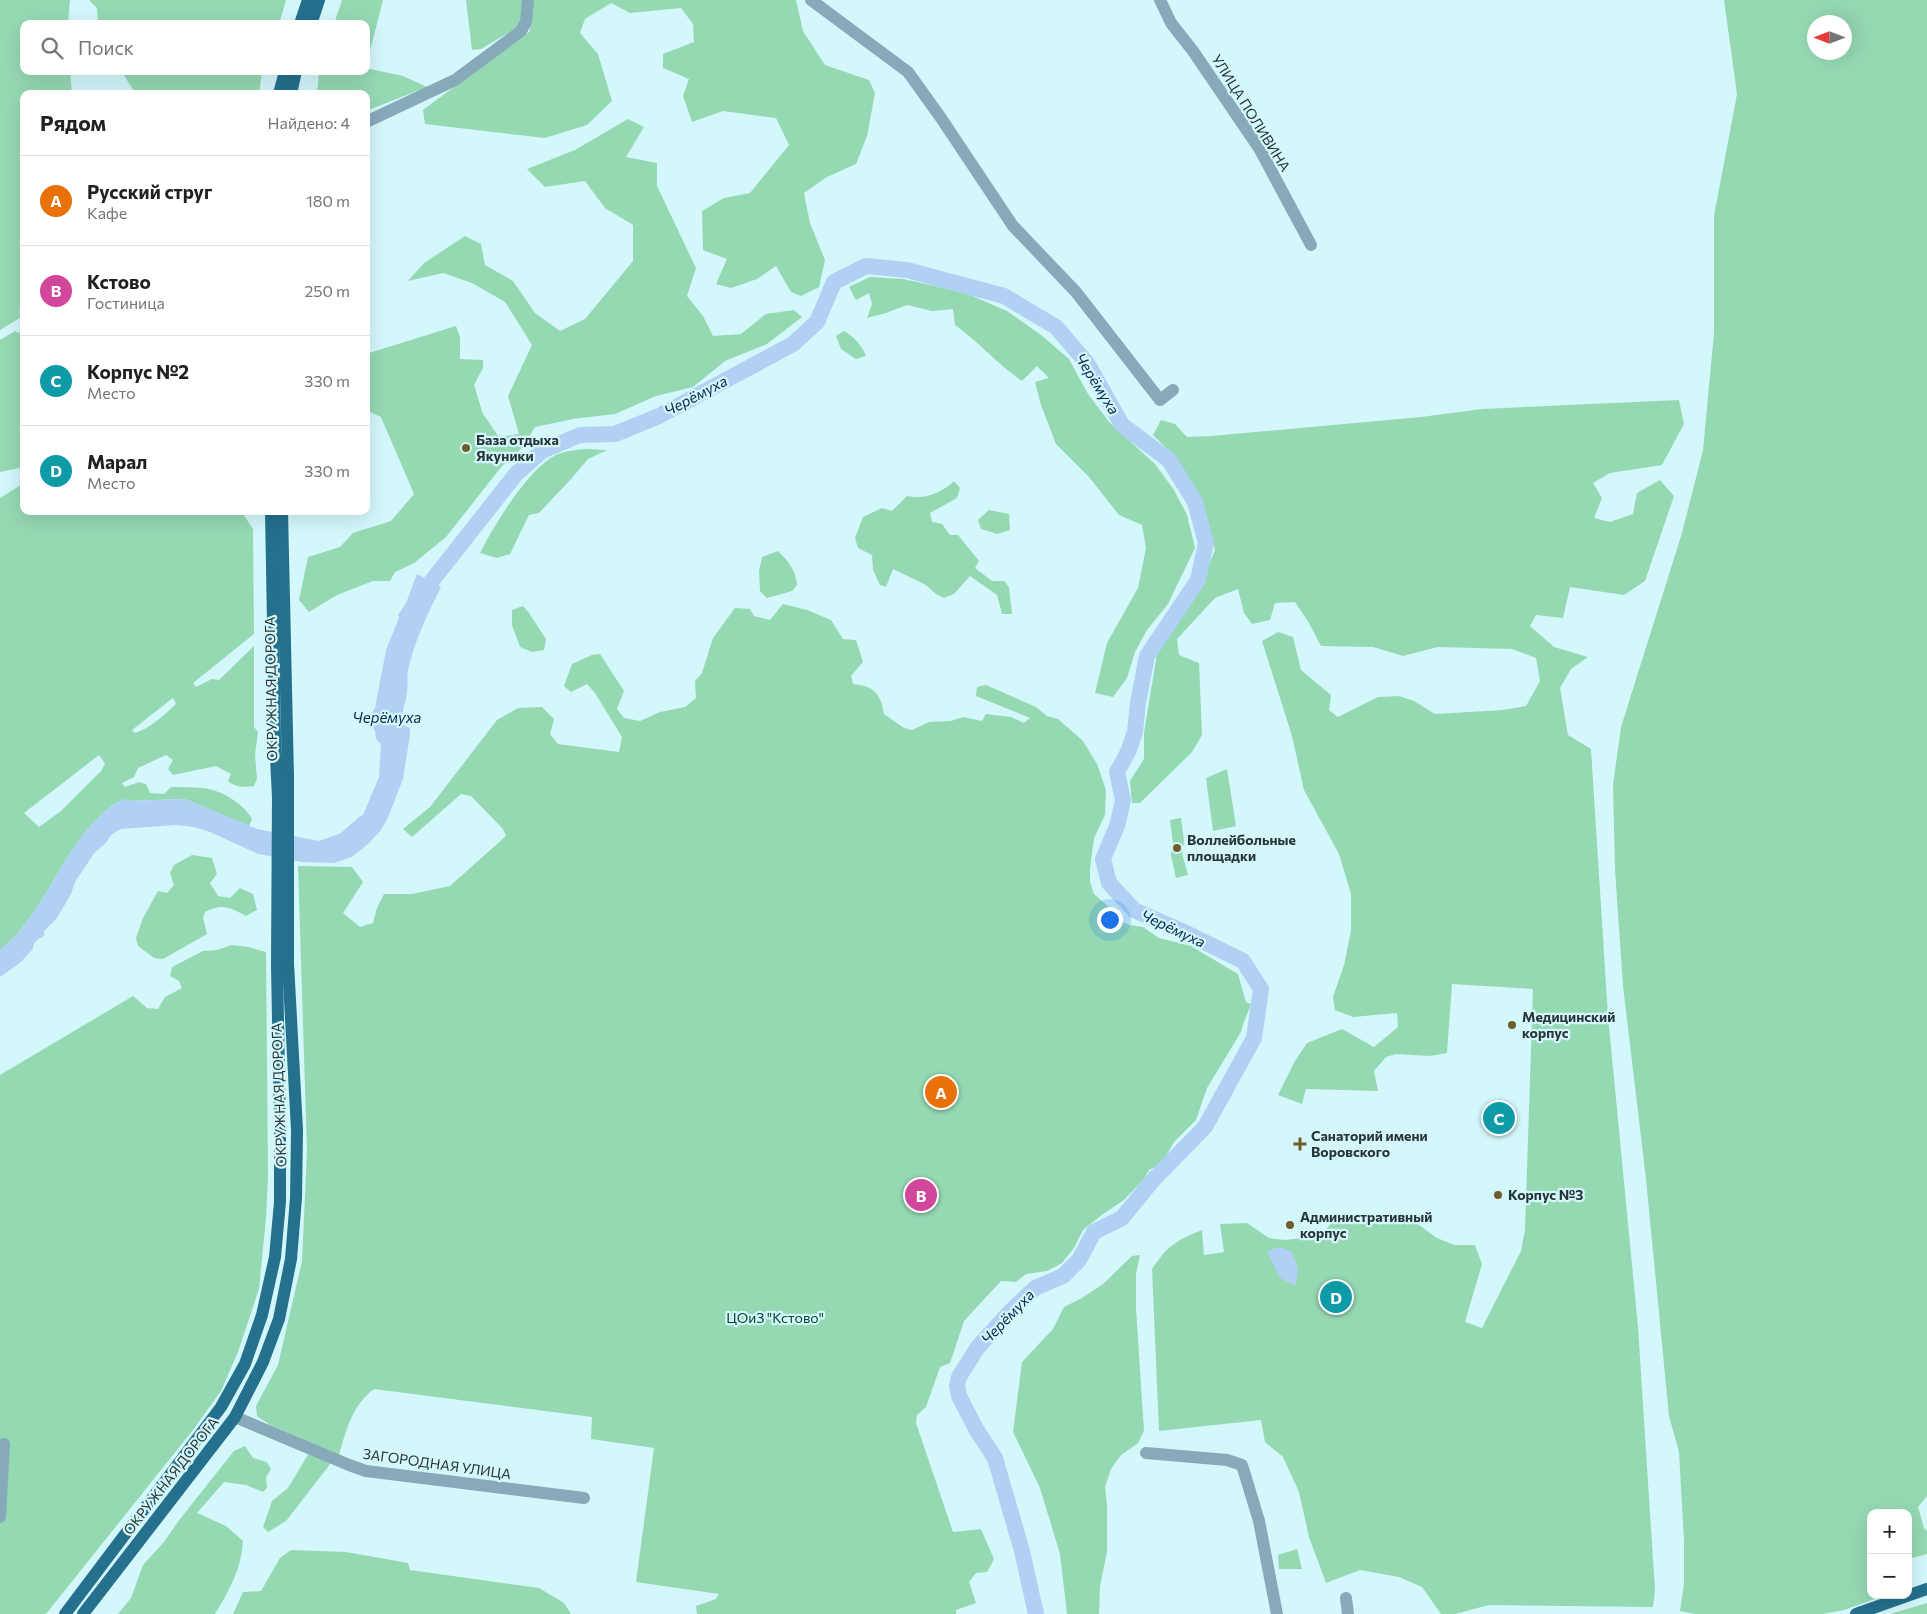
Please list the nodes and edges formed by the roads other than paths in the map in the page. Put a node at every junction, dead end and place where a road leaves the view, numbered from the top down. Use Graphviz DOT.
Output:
graph roads {
  1 [pos="308,0"];
  2 [pos="319,0"];
  3 [pos="528,0"];
  4 [pos="811,0"];
  5 [pos="1160,0"];
  6 [pos="301,20"];
  7 [pos="312,20"];
  8 [pos="284,75"];
  9 [pos="295,75"];
  10 [pos="280,90"];
  11 [pos="292,90"];
  12 [pos="370,120"];
  13 [pos="1311,245"];
  14 [pos="1173,390"];
  15 [pos="271,515"];
  16 [pos="282,515"];
  17 [pos="283,797"];
  18 [pos="282,899"];
  19 [pos="235,1417"];
  20 [pos="4,1444"];
  21 [pos="1146,1453"];
  22 [pos="584,1498"];
  23 [pos="0,1517"];
  24 [pos="1927,1589"];
  25 [pos="1346,1598"];
  26 [pos="65,1614"];
  27 [pos="83,1614"];
  28 [pos="1277,1614"];
  29 [pos="1348,1614"];
  30 [pos="1856,1614"];
  1 -- 6 [label="main road"];
  2 -- 7 [label="main road"];
  3 -- 12 [label="street"];
  4 -- 14 [label="street"];
  5 -- 13 [label="street, УЛИЦА ПОЛИВИНА"];
  8 -- 10 [label="main road"];
  9 -- 11 [label="main road"];
  15 -- 17 [label="main road, ОКРУЖНАЯ ДОРОГА"];
  16 -- 17 [label="main road, ОКРУЖНАЯ ДОРОГА"];
  17 -- 18 [label="main road, ОКРУЖНАЯ ДОРОГА"];
  18 -- 19 [label="main road, ОКРУЖНАЯ ДОРОГА"];
  18 -- 26 [label="main road, ОКРУЖНАЯ ДОРОГА"];
  19 -- 22 [label="street, ЗАГОРОДНАЯ УЛИЦА"];
  19 -- 27 [label="main road, ОКРУЖНАЯ ДОРОГА"];
  20 -- 23 [label="street"];
  21 -- 28 [label="street"];
  24 -- 30 [label="main road"];
  25 -- 29 [label="street"];
}
